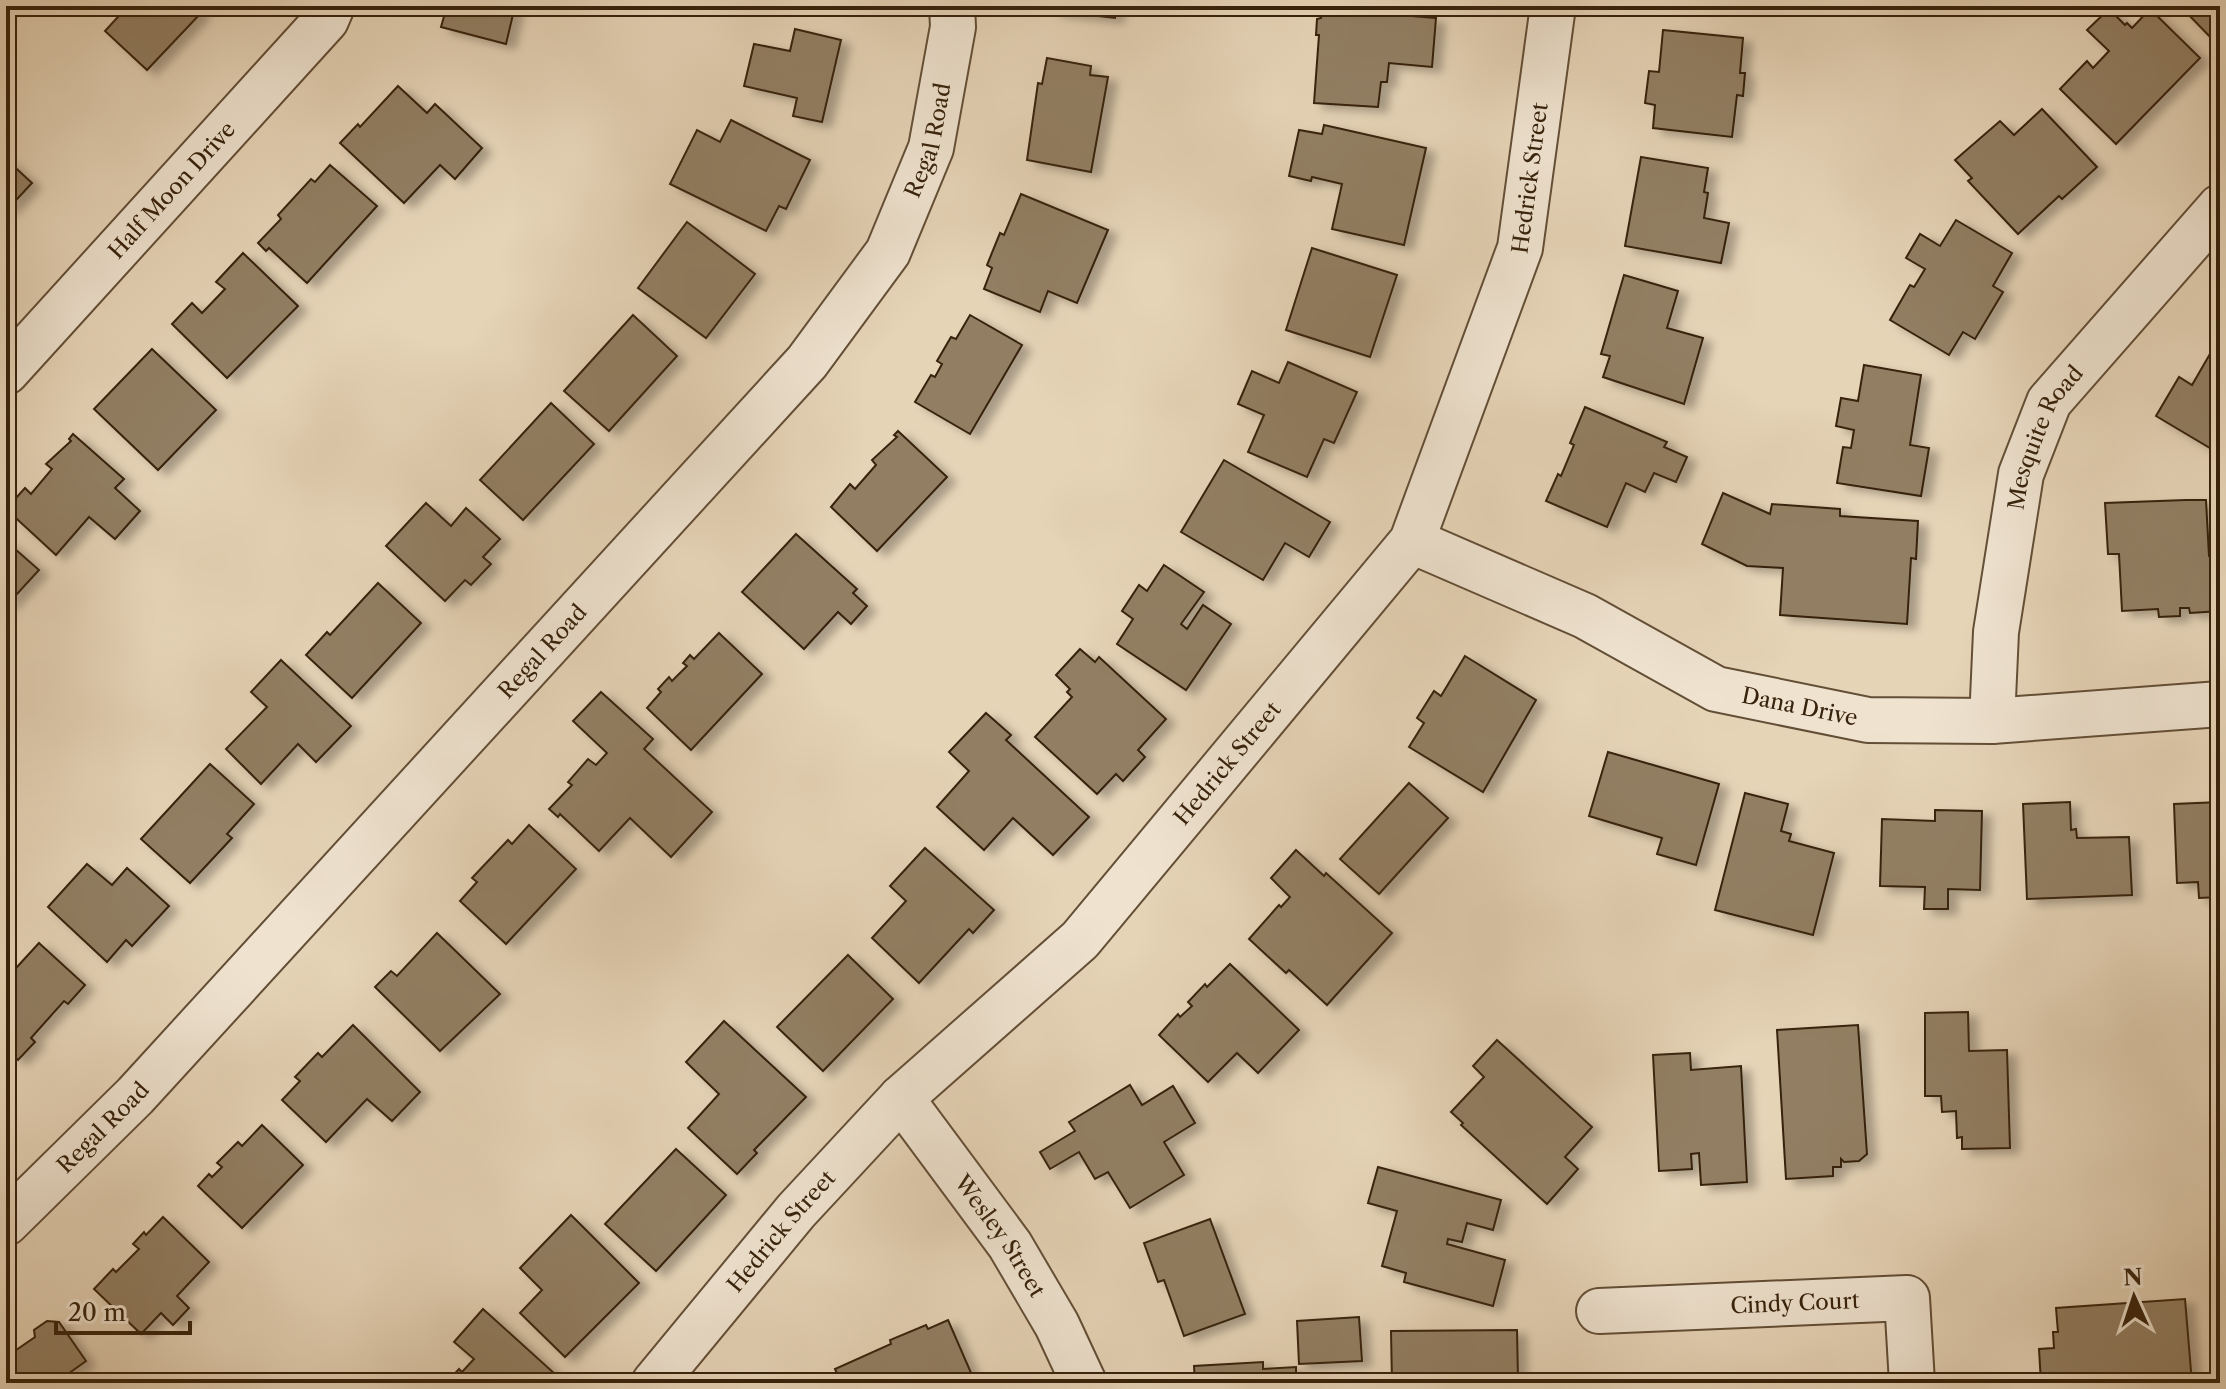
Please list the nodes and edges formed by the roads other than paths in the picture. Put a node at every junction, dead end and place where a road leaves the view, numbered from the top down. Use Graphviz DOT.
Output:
graph roads {
  1 [pos="332,6"];
  2 [pos="952,6"];
  3 [pos="1553,6"];
  4 [pos="2220,207"];
  5 [pos="6,372"];
  6 [pos="1412,541"];
  7 [pos="2220,704"];
  8 [pos="1992,721"];
  9 [pos="901,1098"];
  10 [pos="6,1223"];
  11 [pos="1599,1311"];
  12 [pos="654,1383"];
  13 [pos="1084,1383"];
  14 [pos="1912,1383"];
  1 -- 5 [label="street, Half Moon Drive"];
  2 -- 10 [label="street, Regal Road"];
  3 -- 6 [label="street, Hedrick Street"];
  4 -- 8 [label="street, Mesquite Road"];
  6 -- 8 [label="street, Dana Drive"];
  6 -- 9 [label="street, Hedrick Street"];
  7 -- 8 [label="street, Dana Drive"];
  9 -- 12 [label="street, Hedrick Street"];
  9 -- 13 [label="street, Wesley Street"];
  11 -- 14 [label="street, Cindy Court"];
}
